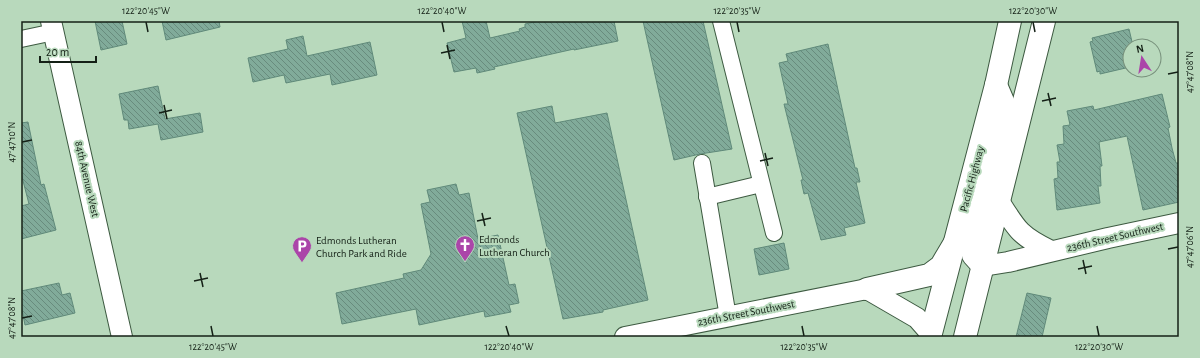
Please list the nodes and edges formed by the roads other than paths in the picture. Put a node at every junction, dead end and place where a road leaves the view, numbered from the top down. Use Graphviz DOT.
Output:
graph roads {
  1 [pos="721,21"];
  2 [pos="1010,21"];
  3 [pos="1044,21"];
  4 [pos="52,26"];
  5 [pos="21,39"];
  6 [pos="996,85"];
  7 [pos="702,163"];
  8 [pos="761,184"];
  9 [pos="707,197"];
  10 [pos="999,201"];
  11 [pos="1179,223"];
  12 [pos="774,232"];
  13 [pos="955,242"];
  14 [pos="1052,251"];
  15 [pos="983,266"];
  16 [pos="867,290"];
  17 [pos="728,318"];
  18 [pos="931,336"];
  19 [pos="122,337"];
  20 [pos="625,337"];
  21 [pos="965,337"];
  1 -- 8 [label="street"];
  2 -- 6 [label="main road, Pacific Highway"];
  3 -- 10 [label="main road"];
  4 -- 5 [label="street"];
  4 -- 19 [label="street, 84th Avenue West"];
  6 -- 13 [label="main road, Pacific Highway"];
  6 -- 15 [label="main road"];
  7 -- 9 [label="street"];
  8 -- 9 [label="street"];
  8 -- 12 [label="street"];
  9 -- 17 [label="street"];
  10 -- 14 [label="street, 236th Street Southwest"];
  10 -- 15 [label="main road"];
  11 -- 14 [label="street, 236th Street Southwest"];
  13 -- 16 [label="main road"];
  13 -- 18 [label="main road, Pacific Highway"];
  14 -- 15 [label="street, 236th Street Southwest"];
  15 -- 21 [label="main road"];
  16 -- 17 [label="street, 236th Street Southwest"];
  16 -- 18 [label="street"];
  17 -- 20 [label="street, 236th Street Southwest"];
}
